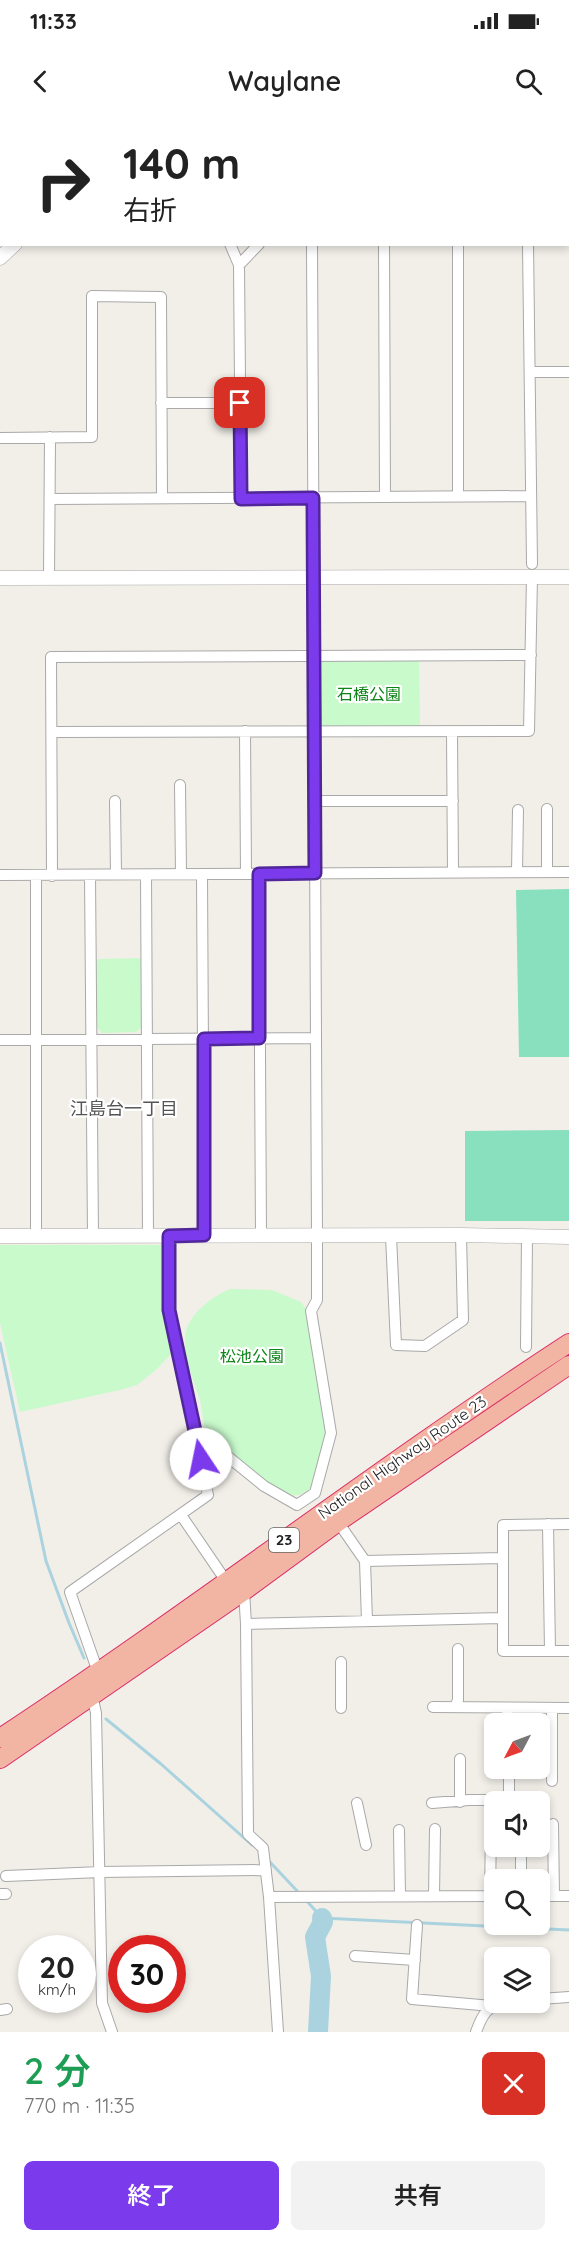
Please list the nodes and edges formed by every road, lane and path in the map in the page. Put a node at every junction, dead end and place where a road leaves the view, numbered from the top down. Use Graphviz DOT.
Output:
graph roads {
  1 [pos="13,246"];
  2 [pos="231,246"];
  3 [pos="257,246"];
  4 [pos="312,246"];
  5 [pos="384,246"];
  6 [pos="458,246"];
  7 [pos="528,246"];
  8 [pos="0,258"];
  9 [pos="239,265"];
  10 [pos="530,372"];
  11 [pos="569,372"];
  12 [pos="161,403"];
  13 [pos="240,403"];
  14 [pos="50,437"];
  15 [pos="0,438"];
  16 [pos="530,496"];
  17 [pos="385,497"];
  18 [pos="458,497"];
  19 [pos="162,498"];
  20 [pos="313,498"];
  21 [pos="50,499"];
  22 [pos="241,499"];
  23 [pos="532,570"];
  24 [pos="569,577"];
  25 [pos="0,578"];
  26 [pos="49,578"];
  27 [pos="313,578"];
  28 [pos="531,655"];
  29 [pos="315,656"];
  30 [pos="245,731"];
  31 [pos="314,731"];
  32 [pos="52,732"];
  33 [pos="452,732"];
  34 [pos="180,785"];
  35 [pos="115,801"];
  36 [pos="314,801"];
  37 [pos="453,801"];
  38 [pos="547,809"];
  39 [pos="518,810"];
  40 [pos="453,872"];
  41 [pos="517,872"];
  42 [pos="547,872"];
  43 [pos="569,872"];
  44 [pos="315,873"];
  45 [pos="116,874"];
  46 [pos="181,874"];
  47 [pos="246,874"];
  48 [pos="259,874"];
  49 [pos="0,875"];
  50 [pos="90,875"];
  51 [pos="146,875"];
  52 [pos="202,875"];
  53 [pos="36,876"];
  54 [pos="52,876"];
  55 [pos="147,1038"];
  56 [pos="259,1038"];
  57 [pos="315,1038"];
  58 [pos="92,1039"];
  59 [pos="204,1039"];
  60 [pos="0,1040"];
  61 [pos="35,1040"];
  62 [pos="204,1235"];
  63 [pos="261,1235"];
  64 [pos="461,1235"];
  65 [pos="0,1236"];
  66 [pos="36,1236"];
  67 [pos="93,1236"];
  68 [pos="148,1236"];
  69 [pos="169,1236"];
  70 [pos="317,1236"];
  71 [pos="391,1236"];
  72 [pos="527,1237"];
  73 [pos="569,1237"];
  74 [pos="569,1342"];
  75 [pos="526,1347"];
  76 [pos="569,1365"];
  77 [pos="201,1459"];
  78 [pos="181,1515"];
  79 [pos="338,1522"];
  80 [pos="548,1524"];
  81 [pos="569,1524"];
  82 [pos="502,1558"];
  83 [pos="366,1561"];
  84 [pos="226,1581"];
  85 [pos="244,1591"];
  86 [pos="502,1618"];
  87 [pos="367,1621"];
  88 [pos="246,1624"];
  89 [pos="458,1649"];
  90 [pos="550,1651"];
  91 [pos="569,1651"];
  92 [pos="341,1662"];
  93 [pos="98,1671"];
  94 [pos="92,1695"];
  95 [pos="433,1707"];
  96 [pos="455,1707"];
  97 [pos="341,1708"];
  98 [pos="507,1708"];
  99 [pos="552,1708"];
  100 [pos="569,1708"];
  101 [pos="507,1713"];
  102 [pos="0,1738"];
  103 [pos="0,1759"];
  104 [pos="460,1759"];
  105 [pos="509,1779"];
  106 [pos="552,1781"];
  107 [pos="460,1802"];
  108 [pos="357,1803"];
  109 [pos="432,1803"];
  110 [pos="553,1824"];
  111 [pos="435,1829"];
  112 [pos="399,1830"];
  113 [pos="366,1845"];
  114 [pos="265,1866"];
  115 [pos="100,1872"];
  116 [pos="6,1876"];
  117 [pos="400,1896"];
  118 [pos="434,1896"];
  119 [pos="484,1896"];
  120 [pos="550,1896"];
  121 [pos="554,1896"];
  122 [pos="569,1896"];
  123 [pos="269,1897"];
  124 [pos="417,1925"];
  125 [pos="355,1956"];
  126 [pos="415,1960"];
  127 [pos="569,1997"];
  128 [pos="550,1998"];
  129 [pos="484,2005"];
  130 [pos="486,2013"];
  131 [pos="112,2032"];
  132 [pos="278,2032"];
  133 [pos="476,2032"];
  1 -- 8 [label="street"];
  2 -- 9 [label="street"];
  3 -- 9 [label="street"];
  4 -- 20 [label="street"];
  5 -- 17 [label="street"];
  6 -- 18 [label="street"];
  7 -- 10 [label="street"];
  9 -- 13 [label="street"];
  10 -- 11 [label="street"];
  10 -- 16 [label="street"];
  12 -- 13 [label="street"];
  12 -- 14 [label="street"];
  12 -- 19 [label="street"];
  13 -- 22 [label="street"];
  14 -- 15 [label="street"];
  14 -- 21 [label="street"];
  16 -- 18 [label="street"];
  16 -- 23 [label="street"];
  17 -- 18 [label="street"];
  17 -- 20 [label="street"];
  19 -- 21 [label="street"];
  19 -- 22 [label="street"];
  20 -- 22 [label="street"];
  20 -- 27 [label="street"];
  21 -- 26 [label="street"];
  23 -- 24 [label="street"];
  23 -- 27 [label="street"];
  23 -- 28 [label="street"];
  25 -- 26 [label="street"];
  26 -- 27 [label="street"];
  27 -- 29 [label="street"];
  28 -- 29 [label="street"];
  28 -- 33 [label="street"];
  29 -- 31 [label="street"];
  29 -- 32 [label="street"];
  30 -- 31 [label="street"];
  30 -- 32 [label="street"];
  30 -- 47 [label="street"];
  31 -- 33 [label="street"];
  31 -- 36 [label="street"];
  32 -- 54 [label="street"];
  33 -- 37 [label="street"];
  34 -- 46 [label="street"];
  35 -- 45 [label="street"];
  36 -- 37 [label="street"];
  36 -- 44 [label="street"];
  37 -- 40 [label="street"];
  38 -- 42 [label="street"];
  39 -- 41 [label="street"];
  40 -- 41 [label="street"];
  40 -- 44 [label="street"];
  41 -- 42 [label="street"];
  42 -- 43 [label="street"];
  44 -- 48 [label="street"];
  44 -- 57 [label="street"];
  45 -- 50 [label="street"];
  45 -- 51 [label="street"];
  46 -- 51 [label="street"];
  46 -- 52 [label="street"];
  47 -- 48 [label="street"];
  47 -- 52 [label="street"];
  48 -- 56 [label="street"];
  49 -- 53 [label="street"];
  50 -- 54 [label="street"];
  50 -- 58 [label="street"];
  51 -- 55 [label="street"];
  52 -- 59 [label="street"];
  53 -- 54 [label="street"];
  53 -- 61 [label="street"];
  55 -- 58 [label="street"];
  55 -- 59 [label="street"];
  55 -- 68 [label="street"];
  56 -- 57 [label="street"];
  56 -- 59 [label="street"];
  56 -- 63 [label="street"];
  57 -- 70 [label="street"];
  58 -- 61 [label="street"];
  58 -- 67 [label="street"];
  59 -- 62 [label="street"];
  60 -- 61 [label="street"];
  61 -- 66 [label="street"];
  62 -- 63 [label="street"];
  62 -- 69 [label="street"];
  63 -- 70 [label="street"];
  64 -- 71 [label="street"];
  64 -- 71 [label="street"];
  64 -- 72 [label="street"];
  65 -- 66 [label="street"];
  66 -- 67 [label="street"];
  67 -- 68 [label="street"];
  68 -- 69 [label="street"];
  69 -- 77 [label="street"];
  70 -- 71 [label="street"];
  70 -- 77 [label="street"];
  72 -- 73 [label="street"];
  72 -- 75 [label="street"];
  74 -- 84 [label="highway, National Highway Route 23 / 23"];
  76 -- 79 [label="highway, National Highway Route 23 / 23"];
  77 -- 78 [label="street"];
  78 -- 84 [label="street"];
  78 -- 93 [label="street"];
  79 -- 83 [label="street"];
  79 -- 85 [label="highway, National Highway Route 23 / 23"];
  80 -- 81 [label="street"];
  80 -- 82 [label="street"];
  80 -- 90 [label="street"];
  82 -- 83 [label="street"];
  82 -- 86 [label="street"];
  83 -- 87 [label="street"];
  84 -- 93 [label="highway, National Highway Route 23 / 23"];
  85 -- 88 [label="street"];
  85 -- 94 [label="highway, National Highway Route 23 / 23"];
  86 -- 87 [label="street"];
  86 -- 90 [label="street"];
  87 -- 88 [label="street"];
  88 -- 114 [label="street"];
  89 -- 96 [label="street"];
  90 -- 91 [label="street"];
  92 -- 97 [label="street"];
  93 -- 102 [label="highway, National Highway Route 23 / 23"];
  94 -- 103 [label="highway, National Highway Route 23 / 23"];
  94 -- 115 [label="street"];
  95 -- 96 [label="street"];
  96 -- 98 [label="street"];
  98 -- 99 [label="street"];
  98 -- 101 [label="street"];
  99 -- 100 [label="street"];
  99 -- 106 [label="street"];
  104 -- 107 [label="street"];
  105 -- 107 [label="street"];
  107 -- 109 [label="street"];
  108 -- 113 [label="street"];
  110 -- 121 [label="street"];
  111 -- 118 [label="street"];
  112 -- 117 [label="street"];
  114 -- 115 [label="street"];
  114 -- 123 [label="street"];
  115 -- 116 [label="street"];
  115 -- 131 [label="street"];
  117 -- 118 [label="street"];
  117 -- 123 [label="street"];
  118 -- 119 [label="street"];
  120 -- 121 [label="street"];
  121 -- 122 [label="street"];
  123 -- 132 [label="street"];
  124 -- 126 [label="street"];
  125 -- 126 [label="street"];
  126 -- 129 [label="street"];
  127 -- 128 [label="street"];
  130 -- 133 [label="street"];
}
